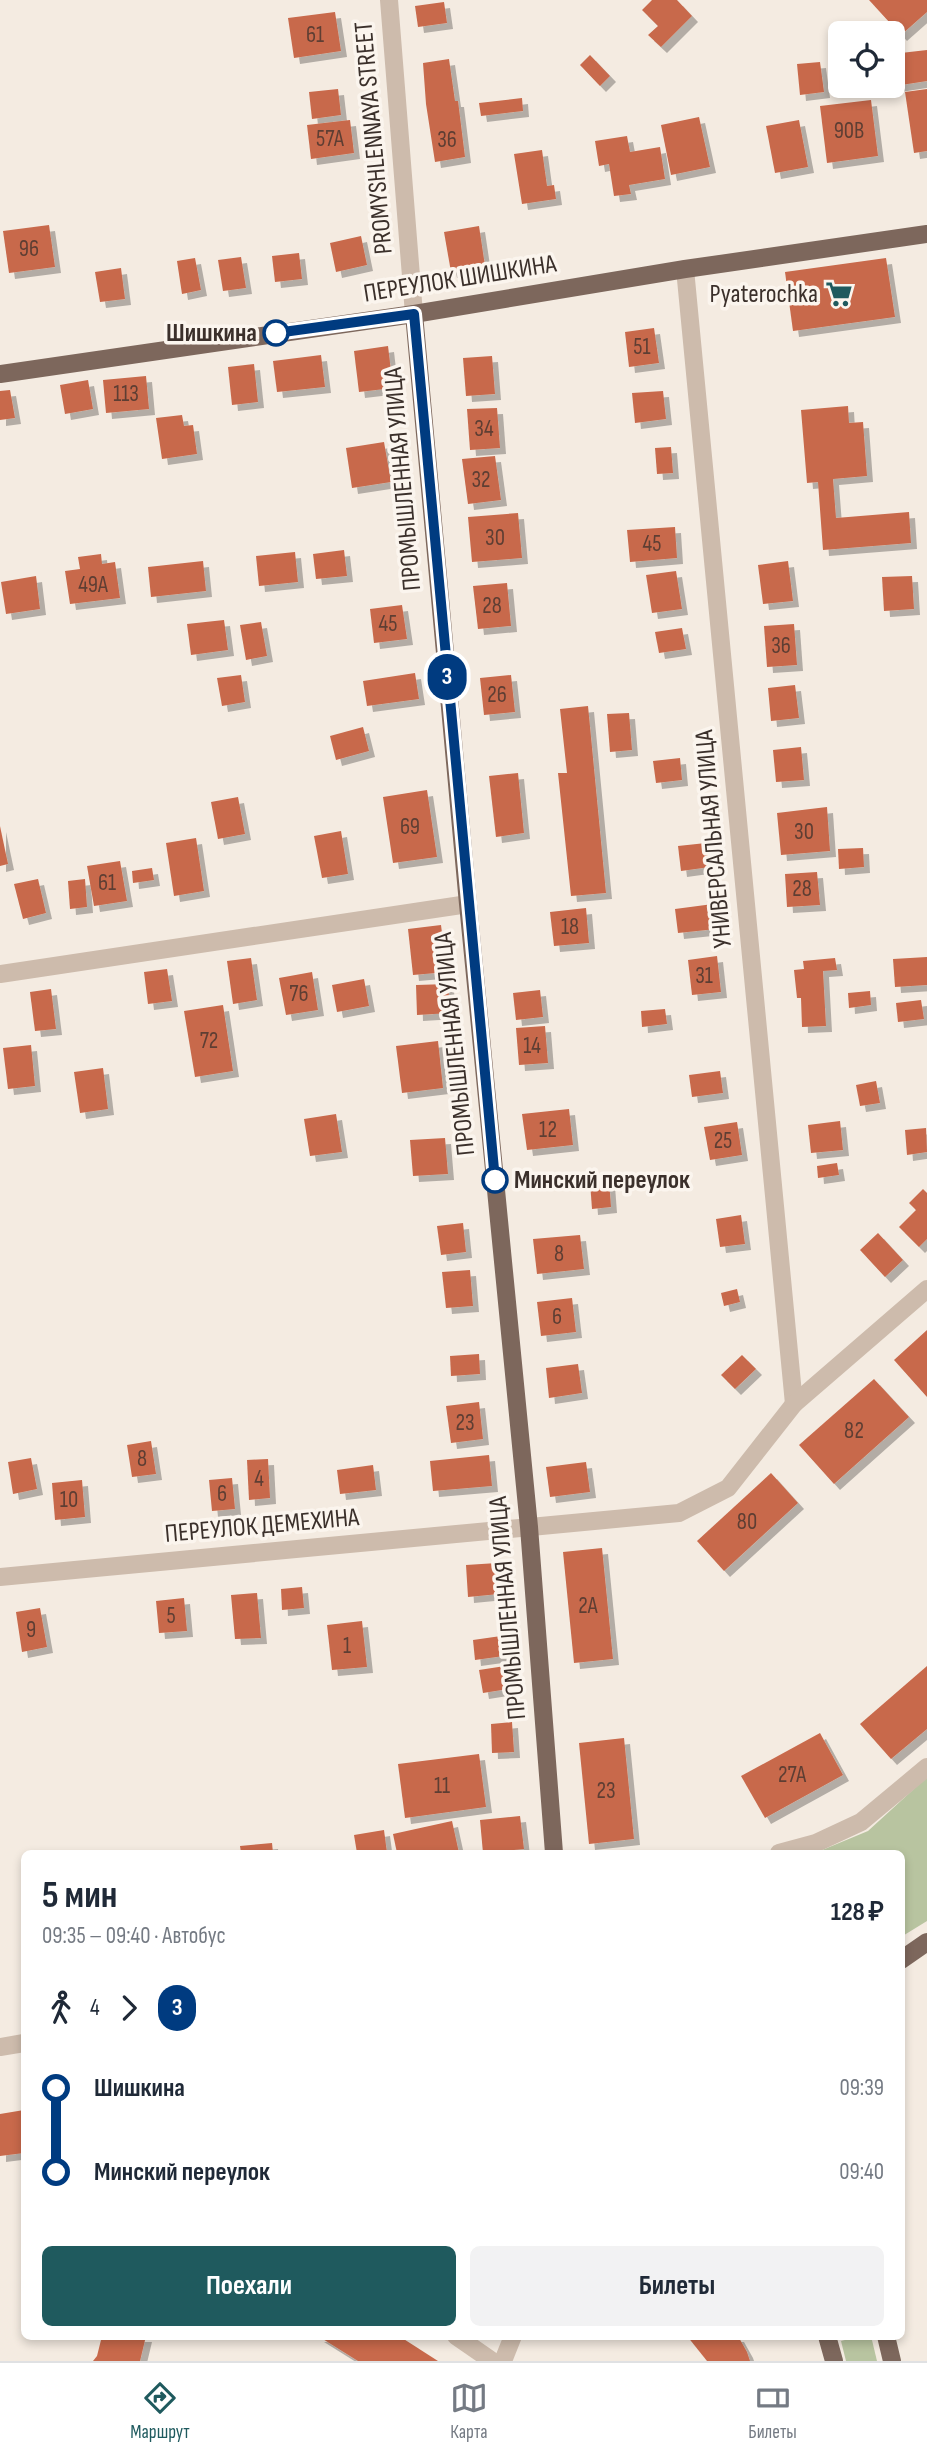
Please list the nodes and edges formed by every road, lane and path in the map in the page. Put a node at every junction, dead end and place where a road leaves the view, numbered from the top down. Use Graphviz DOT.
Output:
graph roads {
  1 [pos="389,0"];
  2 [pos="927,234"];
  3 [pos="685,269"];
  4 [pos="414,314"];
  5 [pos="0,374"];
  6 [pos="468,904"];
  7 [pos="0,974"];
  8 [pos="927,1289"];
  9 [pos="794,1405"];
  10 [pos="528,1527"];
  11 [pos="0,1577"];
  12 [pos="927,1767"];
  13 [pos="554,1850"];
  14 [pos="790,1850"];
  15 [pos="927,1942"];
  16 [pos="905,1957"];
  17 [pos="21,2044"];
  18 [pos="0,2048"];
  19 [pos="462,2340"];
  20 [pos="511,2340"];
  21 [pos="828,2340"];
  22 [pos="887,2340"];
  23 [pos="492,2361"];
  24 [pos="503,2361"];
  25 [pos="834,2361"];
  26 [pos="892,2361"];
  1 -- 4 [label="street, PROMYSHLENNAYA STREET"];
  2 -- 3 [label="main road, ПЕРЕУЛОК ШИШКИНА"];
  3 -- 4 [label="main road, ПЕРЕУЛОК ШИШКИНА"];
  3 -- 9 [label="street, УНИВЕРСАЛЬНАЯ УЛИЦА"];
  4 -- 5 [label="main road, ПЕРЕУЛОК ШИШКИНА"];
  4 -- 6 [label="main road, ПРОМЫШЛЕННАЯ УЛИЦА"];
  6 -- 7 [label="street"];
  6 -- 10 [label="main road, ПРОМЫШЛЕННАЯ УЛИЦА"];
  8 -- 9 [label="street"];
  9 -- 10 [label="street"];
  10 -- 11 [label="street, ПЕРЕУЛОК ДЕМЕХИНА"];
  10 -- 13 [label="main road, ПРОМЫШЛЕННАЯ УЛИЦА"];
  12 -- 14 [label="street"];
  15 -- 16 [label="main road"];
  17 -- 18 [label="street"];
  19 -- 23 [label="street"];
  20 -- 24 [label="street"];
  21 -- 25 [label="main road"];
  22 -- 26 [label="main road"];
}
